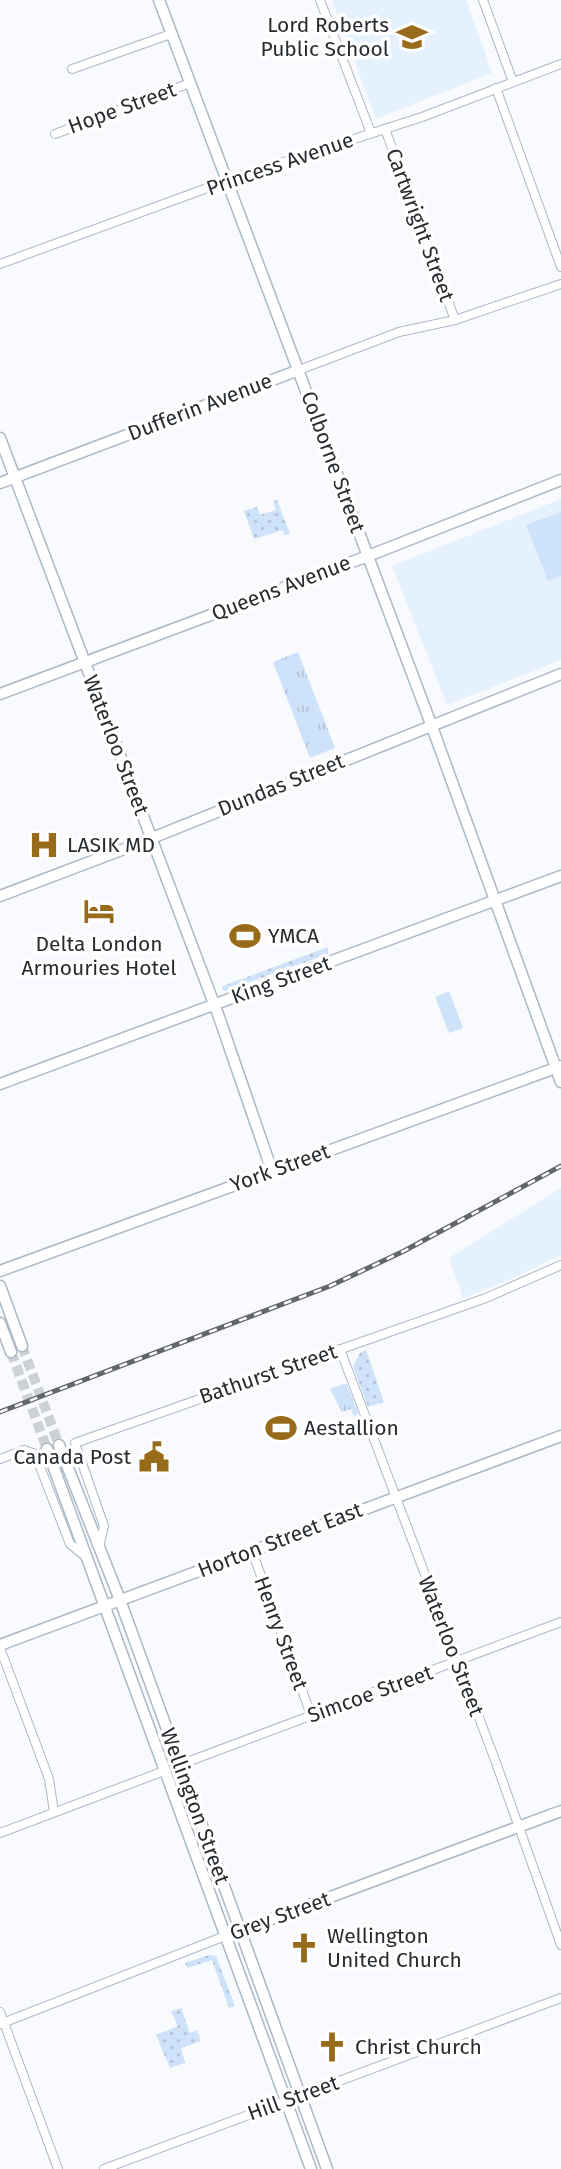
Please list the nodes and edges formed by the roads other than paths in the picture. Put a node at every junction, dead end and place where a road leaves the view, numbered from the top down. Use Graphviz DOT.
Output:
graph roads {
  1 [pos="159,0"];
  2 [pos="320,0"];
  3 [pos="483,0"];
  4 [pos="171,34"];
  5 [pos="561,64"];
  6 [pos="72,69"];
  7 [pos="513,82"];
  8 [pos="190,83"];
  9 [pos="496,88"];
  10 [pos="385,129"];
  11 [pos="370,133"];
  12 [pos="55,134"];
  13 [pos="226,182"];
  14 [pos="0,264"];
  15 [pos="561,267"];
  16 [pos="561,284"];
  17 [pos="455,320"];
  18 [pos="299,370"];
  19 [pos="0,438"];
  20 [pos="14,477"];
  21 [pos="561,480"];
  22 [pos="0,482"];
  23 [pos="368,556"];
  24 [pos="85,662"];
  25 [pos="561,674"];
  26 [pos="0,694"];
  27 [pos="431,724"];
  28 [pos="151,837"];
  29 [pos="561,876"];
  30 [pos="0,895"];
  31 [pos="493,900"];
  32 [pos="213,1005"];
  33 [pos="558,1067"];
  34 [pos="561,1082"];
  35 [pos="0,1084"];
  36 [pos="272,1171"];
  37 [pos="561,1265"];
  38 [pos="0,1271"];
  39 [pos="0,1286"];
  40 [pos="0,1323"];
  41 [pos="22,1346"];
  42 [pos="340,1349"];
  43 [pos="11,1352"];
  44 [pos="561,1436"];
  45 [pos="59,1445"];
  46 [pos="47,1449"];
  47 [pos="0,1459"];
  48 [pos="395,1497"];
  49 [pos="99,1547"];
  50 [pos="252,1551"];
  51 [pos="88,1559"];
  52 [pos="120,1600"];
  53 [pos="105,1605"];
  54 [pos="561,1622"];
  55 [pos="0,1647"];
  56 [pos="457,1661"];
  57 [pos="311,1716"];
  58 [pos="179,1765"];
  59 [pos="164,1771"];
  60 [pos="561,1811"];
  61 [pos="54,1812"];
  62 [pos="519,1827"];
  63 [pos="0,1833"];
  64 [pos="240,1931"];
  65 [pos="225,1936"];
  66 [pos="561,1945"];
  67 [pos="561,1998"];
  68 [pos="0,2012"];
  69 [pos="2,2024"];
  70 [pos="300,2096"];
  71 [pos="286,2101"];
  72 [pos="58,2169"];
  73 [pos="104,2169"];
  74 [pos="311,2169"];
  75 [pos="327,2169"];
  1 -- 4 [label="main road, Colborne Street"];
  2 -- 11 [label="street, Cartwright Street"];
  3 -- 7 [label="street"];
  4 -- 6 [label="street"];
  4 -- 8 [label="main road, Colborne Street"];
  5 -- 7 [label="street, Princess Avenue"];
  7 -- 9 [label="street, Princess Avenue"];
  8 -- 12 [label="street, Hope Street"];
  8 -- 13 [label="main road, Colborne Street"];
  9 -- 10 [label="street, Princess Avenue"];
  9 -- 15 [label="street"];
  10 -- 11 [label="street, Princess Avenue"];
  10 -- 17 [label="street, Cartwright Street"];
  11 -- 13 [label="street, Princess Avenue"];
  13 -- 14 [label="street, Princess Avenue"];
  13 -- 18 [label="main road, Colborne Street"];
  16 -- 17 [label="street, Dufferin Avenue"];
  17 -- 18 [label="street, Dufferin Avenue"];
  18 -- 20 [label="main road, Dufferin Avenue"];
  18 -- 23 [label="main road, Colborne Street"];
  19 -- 20 [label="main road, Waterloo Street"];
  20 -- 22 [label="main road, Dufferin Avenue"];
  20 -- 24 [label="main road, Waterloo Street"];
  21 -- 23 [label="main road, Queens Avenue"];
  23 -- 24 [label="main road, Queens Avenue"];
  23 -- 27 [label="main road, Colborne Street"];
  24 -- 26 [label="main road, Queens Avenue"];
  24 -- 28 [label="main road, Waterloo Street"];
  25 -- 27 [label="main road, Dundas Street"];
  27 -- 28 [label="main road, Dundas Street"];
  27 -- 31 [label="main road, Colborne Street"];
  28 -- 30 [label="main road, Dundas Street"];
  28 -- 32 [label="main road, Waterloo Street"];
  29 -- 31 [label="main road, King Street"];
  31 -- 32 [label="main road, King Street"];
  31 -- 33 [label="main road, Colborne Street"];
  32 -- 35 [label="main road, King Street"];
  32 -- 36 [label="main road, Waterloo Street"];
  33 -- 34 [label="main road, Colborne Street"];
  33 -- 36 [label="main road, York Street"];
  36 -- 38 [label="main road, York Street"];
  37 -- 42 [label="street, Bathurst Street"];
  39 -- 41 [label="main road"];
  40 -- 43 [label="main road"];
  42 -- 48 [label="street, Waterloo Street"];
  42 -- 49 [label="street, Bathurst Street"];
  44 -- 48 [label="main road, Horton Street East"];
  45 -- 49 [label="main road, Wellington Street"];
  46 -- 51 [label="main road, Wellington Street"];
  47 -- 51 [label="street"];
  48 -- 50 [label="main road, Horton Street East"];
  48 -- 56 [label="street, Waterloo Street"];
  49 -- 52 [label="main road, Wellington Street"];
  50 -- 52 [label="main road, Horton Street East"];
  50 -- 57 [label="street, Henry Street"];
  51 -- 53 [label="main road, Wellington Street"];
  52 -- 53 [label="main road, Horton Street East"];
  52 -- 58 [label="main road, Wellington Street"];
  53 -- 55 [label="main road, Horton Street East"];
  53 -- 59 [label="main road, Wellington Street"];
  54 -- 56 [label="street, Simcoe Street"];
  55 -- 61 [label="street"];
  56 -- 57 [label="street, Simcoe Street"];
  56 -- 62 [label="street, Waterloo Street"];
  57 -- 58 [label="street, Simcoe Street"];
  58 -- 64 [label="main road, Wellington Street"];
  59 -- 61 [label="street"];
  59 -- 65 [label="main road, Wellington Street"];
  60 -- 62 [label="main road, Grey Street"];
  61 -- 63 [label="street"];
  62 -- 64 [label="main road, Grey Street"];
  62 -- 66 [label="street, Waterloo Street"];
  64 -- 65 [label="main road, Grey Street"];
  64 -- 70 [label="main road, Wellington Street"];
  65 -- 69 [label="street, Grey Street"];
  65 -- 71 [label="main road, Wellington Street"];
  67 -- 70 [label="street, Hill Street"];
  68 -- 69 [label="street"];
  69 -- 72 [label="street"];
  70 -- 71 [label="street, Hill Street"];
  70 -- 75 [label="main road, Wellington Street"];
  71 -- 73 [label="street, Hill Street"];
  71 -- 74 [label="main road, Wellington Street"];
}
